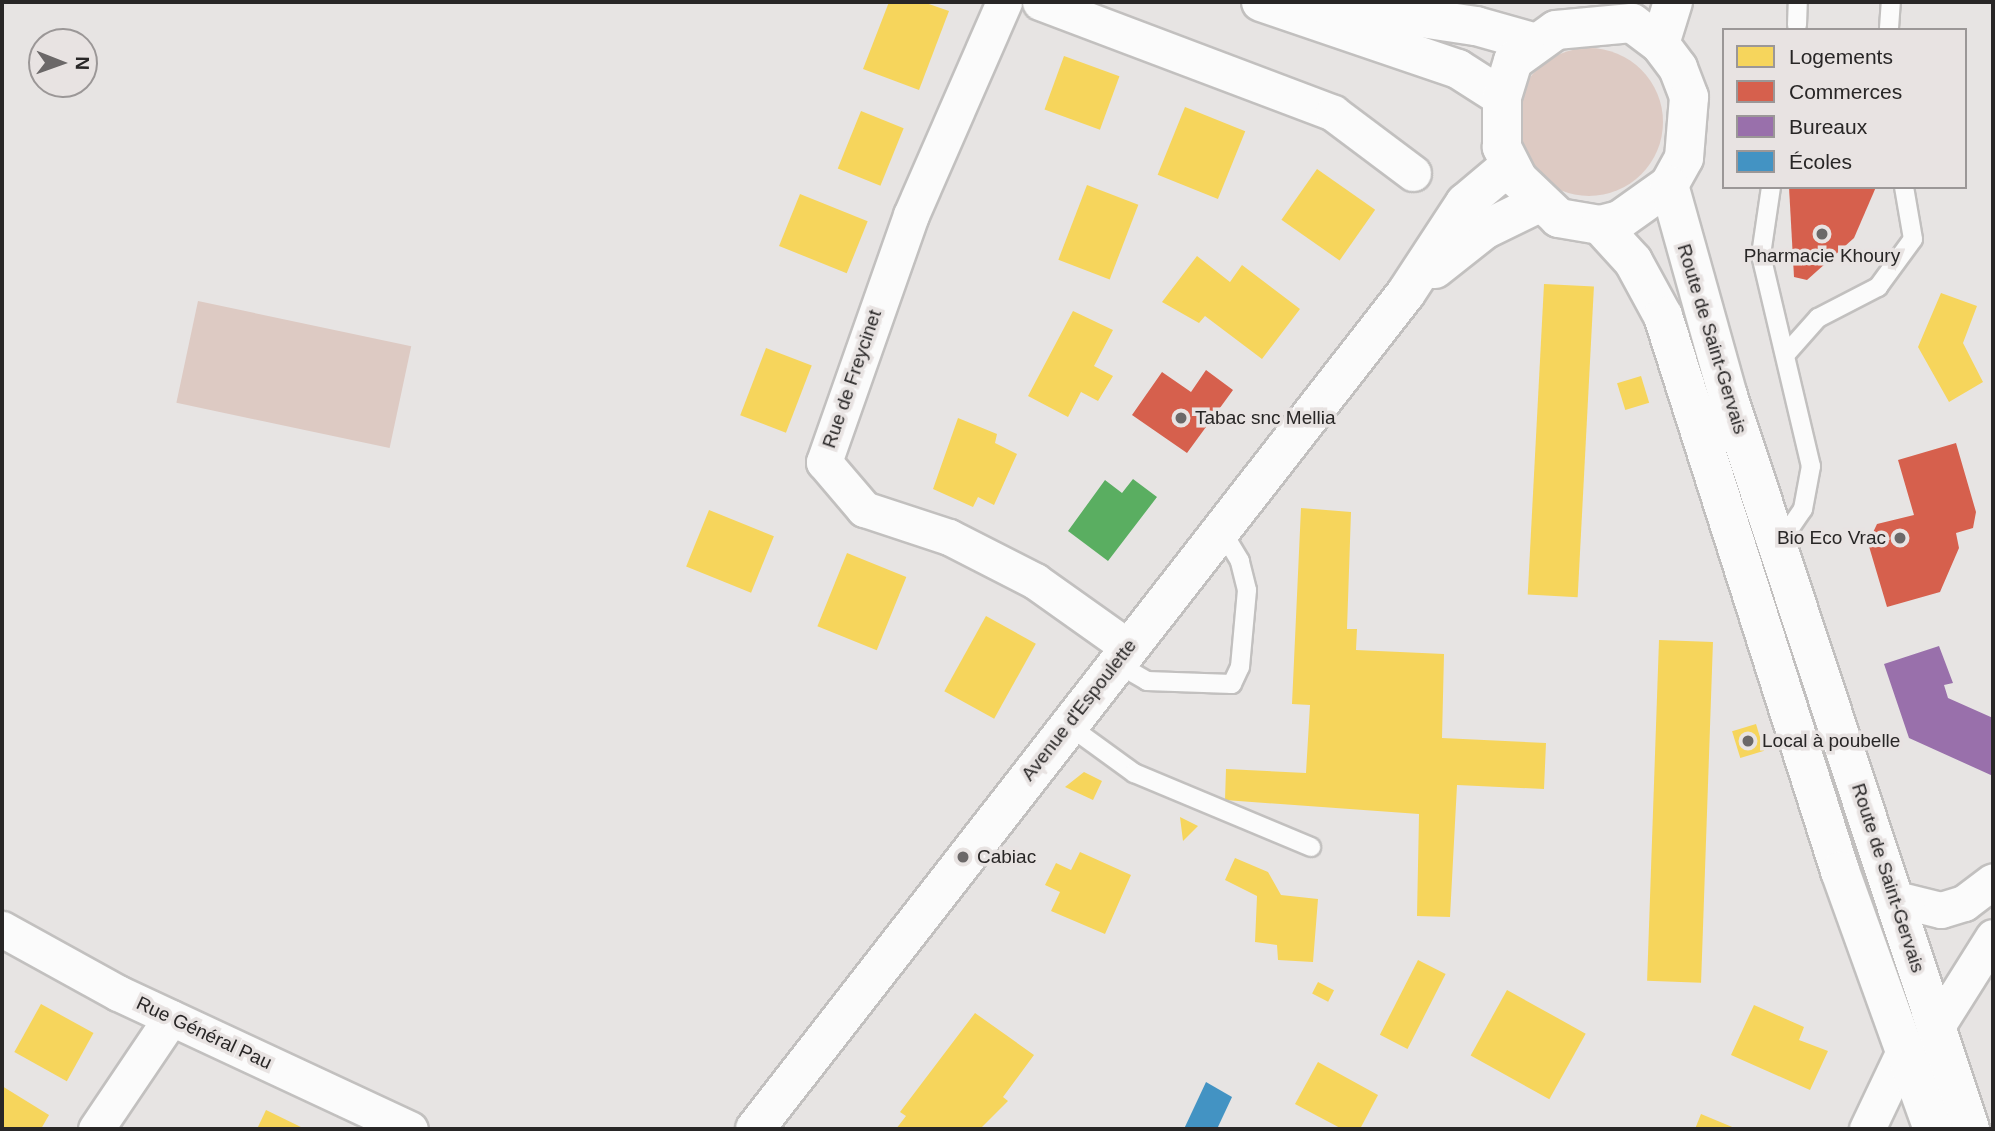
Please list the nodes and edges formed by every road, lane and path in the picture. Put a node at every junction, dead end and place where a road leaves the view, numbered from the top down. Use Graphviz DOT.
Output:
graph roads {
  1 [pos="1004,2"];
  2 [pos="1040,2"];
  3 [pos="1261,2"];
  4 [pos="1315,2"];
  5 [pos="1673,2"];
  6 [pos="1798,2"];
  7 [pos="1891,2"];
  8 [pos="1609,13"];
  9 [pos="1797,25"];
  10 [pos="1889,28"];
  11 [pos="1533,42"];
  12 [pos="1660,44"];
  13 [pos="1502,97"];
  14 [pos="1509,166"];
  15 [pos="1413,173"];
  16 [pos="1669,185"];
  17 [pos="1771,189"];
  18 [pos="1904,189"];
  19 [pos="1539,203"];
  20 [pos="1600,225"];
  21 [pos="1406,293"];
  22 [pos="1786,354"];
  23 [pos="1221,528"];
  24 [pos="1777,547"];
  25 [pos="1122,655"];
  26 [pos="1068,725"];
  27 [pos="1311,847"];
  28 [pos="1993,881"];
  29 [pos="1892,898"];
  30 [pos="1941,910"];
  31 [pos="2,929"];
  32 [pos="1993,937"];
  33 [pos="1908,944"];
  34 [pos="1889,1003"];
  35 [pos="171,1018"];
  36 [pos="1937,1026"];
  37 [pos="1904,1051"];
  38 [pos="96,1129"];
  39 [pos="410,1129"];
  40 [pos="755,1129"];
  41 [pos="1867,1129"];
  42 [pos="1933,1129"];
  43 [pos="1970,1129"];
  1 -- 25 [label="street, Rue de Freycinet"];
  2 -- 15 [label="street"];
  3 -- 13 [label="main road"];
  4 -- 11 [label="main road"];
  5 -- 12 [label="main road"];
  6 -- 9 [label="lane"];
  7 -- 10 [label="lane"];
  8 -- 11 [label="main road"];
  8 -- 12 [label="main road"];
  11 -- 13 [label="main road"];
  12 -- 16 [label="main road"];
  13 -- 14 [label="main road"];
  14 -- 19 [label="main road"];
  14 -- 21 [label="main road, Avenue d'Espoulette"];
  16 -- 20 [label="main road"];
  16 -- 24 [label="main road, Route de Saint-Gervais"];
  17 -- 22 [label="lane"];
  18 -- 22 [label="lane"];
  19 -- 20 [label="main road"];
  19 -- 21 [label="main road, Avenue d'Espoulette"];
  20 -- 34 [label="main road, Route de Saint-Gervais"];
  21 -- 23 [label="main road, Avenue d'Espoulette"];
  22 -- 24 [label="lane"];
  23 -- 25 [label="main road, Avenue d'Espoulette"];
  23 -- 25 [label="lane"];
  24 -- 29 [label="main road, Route de Saint-Gervais"];
  25 -- 26 [label="main road, Avenue d'Espoulette"];
  26 -- 27 [label="lane"];
  26 -- 40 [label="main road, Avenue d'Espoulette"];
  28 -- 30 [label="street"];
  29 -- 30 [label="street"];
  29 -- 33 [label="main road, Route de Saint-Gervais"];
  30 -- 33 [label="street"];
  31 -- 35 [label="street, Rue Général Pau"];
  32 -- 36 [label="street"];
  33 -- 34 [label="street"];
  33 -- 36 [label="main road, Route de Saint-Gervais"];
  34 -- 37 [label="main road, Route de Saint-Gervais"];
  35 -- 38 [label="street"];
  35 -- 39 [label="street, Rue Général Pau"];
  36 -- 43 [label="main road, Route de Saint-Gervais"];
  37 -- 41 [label="street"];
  37 -- 42 [label="main road, Route de Saint-Gervais"];
}
